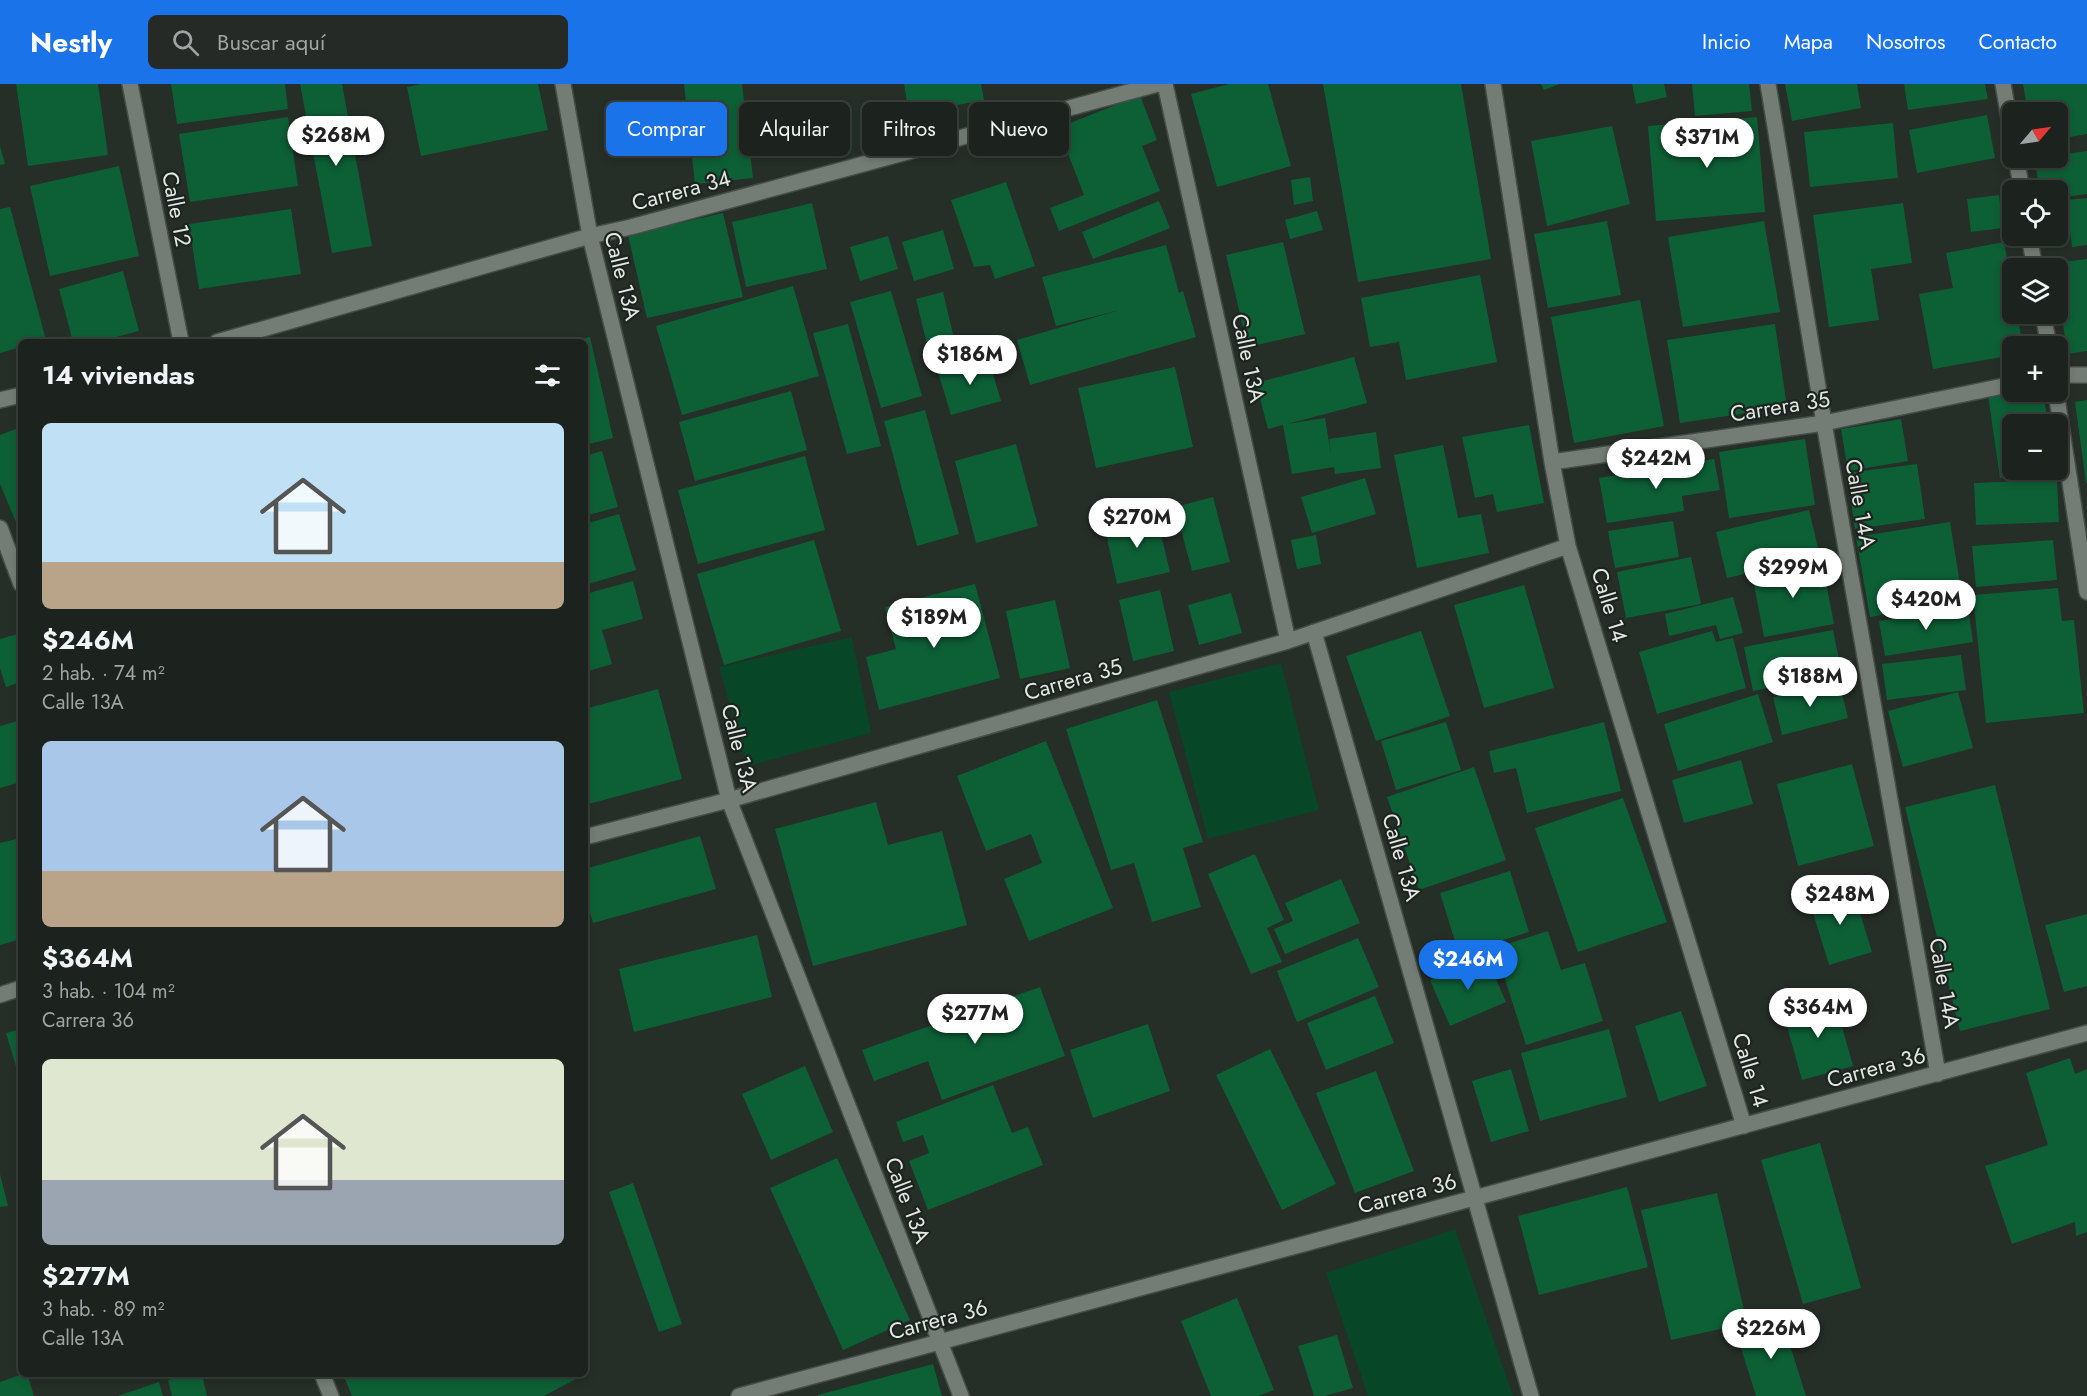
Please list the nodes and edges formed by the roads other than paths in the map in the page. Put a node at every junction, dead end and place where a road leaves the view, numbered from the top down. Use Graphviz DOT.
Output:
graph roads {
  1 [pos="130,84"];
  2 [pos="563,84"];
  3 [pos="1158,84"];
  4 [pos="1165,84"];
  5 [pos="1493,84"];
  6 [pos="1768,84"];
  7 [pos="2003,84"];
  8 [pos="2006,102"];
  9 [pos="590,236"];
  10 [pos="180,339"];
  11 [pos="229,339"];
  12 [pos="2068,375"];
  13 [pos="2087,375"];
  14 [pos="2002,386"];
  15 [pos="18,396"];
  16 [pos="0,400"];
  17 [pos="2058,402"];
  18 [pos="1824,423"];
  19 [pos="1552,462"];
  20 [pos="0,528"];
  21 [pos="1568,546"];
  22 [pos="18,576"];
  23 [pos="2087,592"];
  24 [pos="1314,632"];
  25 [pos="1288,641"];
  26 [pos="729,800"];
  27 [pos="588,836"];
  28 [pos="18,989"];
  29 [pos="0,995"];
  30 [pos="2087,1034"];
  31 [pos="1938,1074"];
  32 [pos="1744,1126"];
  33 [pos="1476,1198"];
  34 [pos="939,1342"];
  35 [pos="323,1377"];
  36 [pos="331,1396"];
  37 [pos="739,1396"];
  38 [pos="960,1396"];
  39 [pos="1531,1396"];
  1 -- 10 [label="street, Calle 12"];
  2 -- 9 [label="street, Calle 13A"];
  3 -- 9 [label="street, Carrera 34"];
  4 -- 25 [label="street, Calle 13A"];
  5 -- 19 [label="street, Calle 14"];
  6 -- 18 [label="street, Calle 14A"];
  7 -- 8 [label="street"];
  9 -- 11 [label="street, Carrera 34"];
  9 -- 26 [label="street, Calle 13A"];
  12 -- 13 [label="street"];
  14 -- 18 [label="street, Carrera 35"];
  15 -- 16 [label="street"];
  17 -- 23 [label="street"];
  18 -- 19 [label="street, Carrera 35"];
  18 -- 31 [label="street, Calle 14A"];
  19 -- 21 [label="street, Calle 14"];
  20 -- 22 [label="street"];
  21 -- 24 [label="street, Carrera 35"];
  21 -- 32 [label="street, Calle 14"];
  24 -- 25 [label="street, Carrera 35"];
  24 -- 33 [label="street, Calle 13A"];
  25 -- 26 [label="street, Carrera 35"];
  26 -- 27 [label="street, Carrera 35"];
  26 -- 34 [label="street, Calle 13A"];
  28 -- 29 [label="street"];
  30 -- 31 [label="street, Carrera 36"];
  31 -- 32 [label="street, Carrera 36"];
  32 -- 33 [label="street, Carrera 36"];
  33 -- 34 [label="street, Carrera 36"];
  33 -- 39 [label="street, Calle 13A"];
  34 -- 37 [label="street, Carrera 36"];
  34 -- 38 [label="street, Calle 13A"];
  35 -- 36 [label="street"];
}
